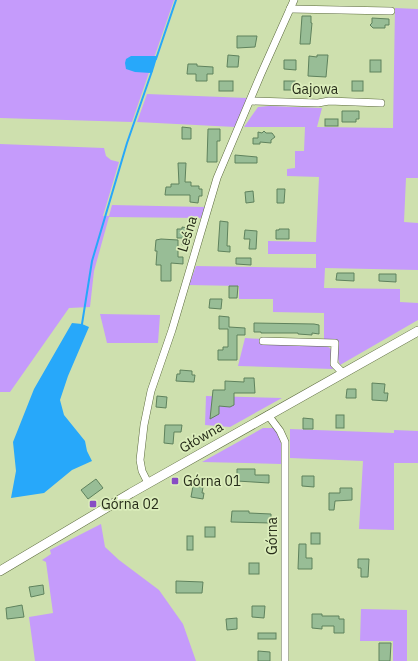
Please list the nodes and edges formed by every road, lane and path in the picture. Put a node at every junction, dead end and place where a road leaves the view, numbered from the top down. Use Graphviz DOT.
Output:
graph roads {
  1 [pos="294,0"];
  2 [pos="290,8"];
  3 [pos="391,12"];
  4 [pos="250,101"];
  5 [pos="381,103"];
  6 [pos="418,330"];
  7 [pos="263,341"];
  8 [pos="343,373"];
  9 [pos="268,415"];
  10 [pos="148,483"];
  11 [pos="0,571"];
  12 [pos="285,661"];
  1 -- 2 [label="street, Leśna"];
  2 -- 3 [label="street"];
  2 -- 4 [label="street, Leśna"];
  4 -- 5 [label="street, Gajowa"];
  4 -- 10 [label="street, Leśna"];
  6 -- 8 [label="main road, Główna"];
  7 -- 8 [label="street"];
  8 -- 9 [label="main road, Główna"];
  9 -- 10 [label="main road, Główna"];
  9 -- 12 [label="street, Górna"];
  10 -- 11 [label="main road, Główna"];
}
